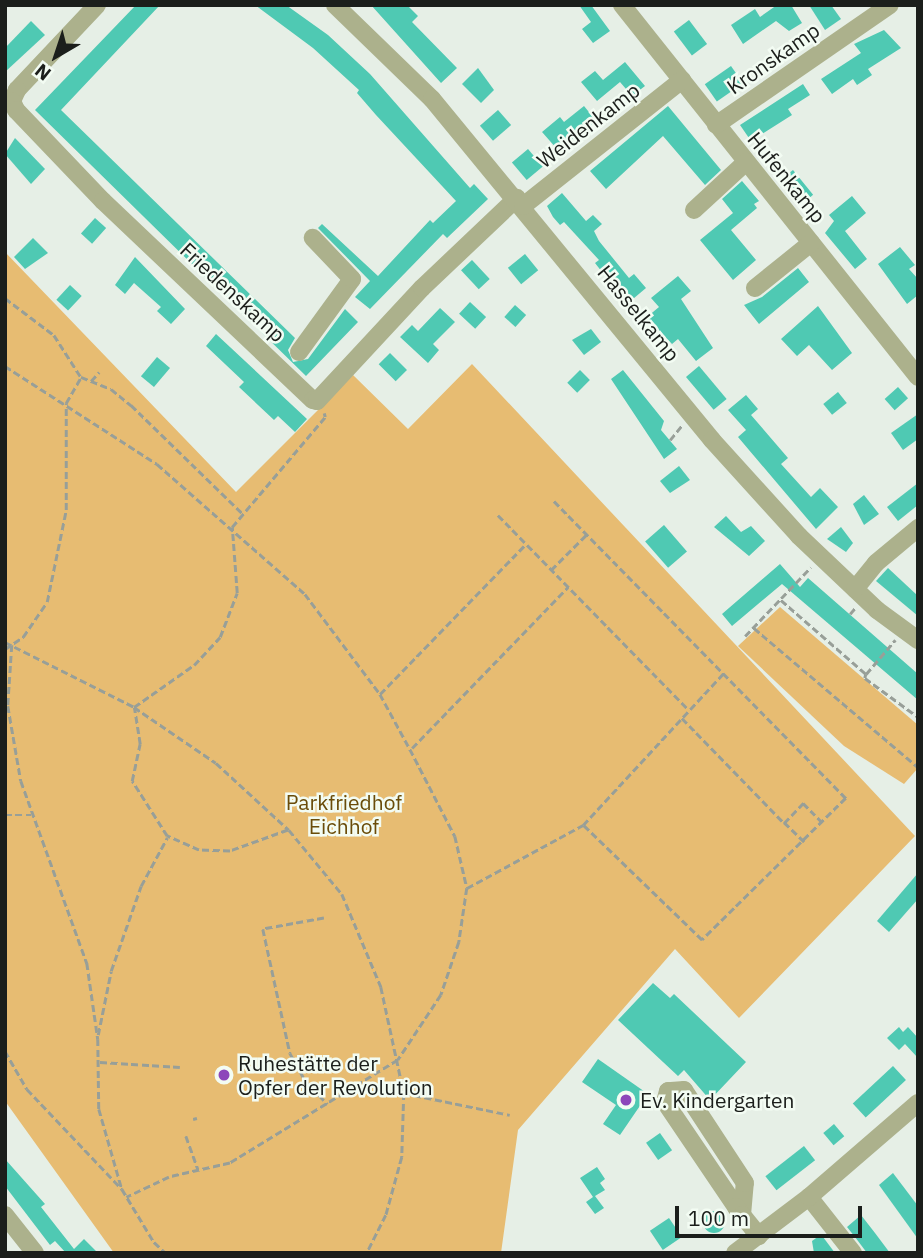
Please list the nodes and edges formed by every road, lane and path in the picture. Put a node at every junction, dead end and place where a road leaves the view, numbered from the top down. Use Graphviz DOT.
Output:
graph roads {
  1 [pos="97,5"];
  2 [pos="335,5"];
  3 [pos="622,5"];
  4 [pos="890,5"];
  5 [pos="682,80"];
  6 [pos="716,125"];
  7 [pos="746,162"];
  8 [pos="520,202"];
  9 [pos="694,210"];
  10 [pos="313,238"];
  11 [pos="811,243"];
  12 [pos="755,288"];
  13 [pos="5,298"];
  14 [pos="290,361"];
  15 [pos="5,366"];
  16 [pos="99,372"];
  17 [pos="81,377"];
  18 [pos="918,377"];
  19 [pos="91,381"];
  20 [pos="317,401"];
  21 [pos="66,402"];
  22 [pos="682,425"];
  23 [pos="670,440"];
  24 [pos="554,502"];
  25 [pos="243,514"];
  26 [pos="498,515"];
  27 [pos="232,527"];
  28 [pos="918,528"];
  29 [pos="587,534"];
  30 [pos="527,544"];
  31 [pos="820,556"];
  32 [pos="551,570"];
  33 [pos="568,587"];
  34 [pos="855,589"];
  35 [pos="781,600"];
  36 [pos="754,628"];
  37 [pos="745,636"];
  38 [pos="918,640"];
  39 [pos="5,642"];
  40 [pos="12,645"];
  41 [pos="5,649"];
  42 [pos="884,653"];
  43 [pos="724,673"];
  44 [pos="866,674"];
  45 [pos="380,694"];
  46 [pos="134,707"];
  47 [pos="689,710"];
  48 [pos="682,718"];
  49 [pos="918,718"];
  50 [pos="410,749"];
  51 [pos="918,767"];
  52 [pos="5,815"];
  53 [pos="32,815"];
  54 [pos="784,823"];
  55 [pos="823,823"];
  56 [pos="583,825"];
  57 [pos="289,830"];
  58 [pos="167,836"];
  59 [pos="804,842"];
  60 [pos="467,888"];
  61 [pos="324,918"];
  62 [pos="98,1039"];
  63 [pos="5,1051"];
  64 [pos="398,1060"];
  65 [pos="98,1062"];
  66 [pos="180,1067"];
  67 [pos="404,1093"];
  68 [pos="918,1103"];
  69 [pos="327,1104"];
  70 [pos="510,1115"];
  71 [pos="186,1136"];
  72 [pos="198,1169"];
  73 [pos="122,1189"];
  74 [pos="127,1196"];
  75 [pos="808,1198"];
  76 [pos="5,1215"];
  77 [pos="742,1215"];
  78 [pos="759,1236"];
  79 [pos="35,1253"];
  80 [pos="166,1253"];
  81 [pos="367,1253"];
  82 [pos="735,1253"];
  83 [pos="853,1253"];
  1 -- 14 [label="street, Friedenskamp"];
  2 -- 8 [label="street, Hasselkamp"];
  3 -- 5 [label="street, Hufenkamp"];
  4 -- 6 [label="street, Kronskamp"];
  5 -- 6 [label="street, Hufenkamp"];
  5 -- 8 [label="street, Weidenkamp"];
  6 -- 7 [label="street, Hufenkamp"];
  7 -- 9 [label="street"];
  7 -- 11 [label="street, Hufenkamp"];
  8 -- 20 [label="street"];
  8 -- 31 [label="street, Hasselkamp"];
  10 -- 14 [label="street"];
  11 -- 12 [label="street"];
  11 -- 18 [label="street, Hufenkamp"];
  13 -- 17 [label="path"];
  14 -- 20 [label="street, Friedenskamp"];
  15 -- 21 [label="path"];
  16 -- 19 [label="path"];
  17 -- 19 [label="path"];
  17 -- 21 [label="path"];
  19 -- 25 [label="path"];
  20 -- 25 [label="path"];
  21 -- 27 [label="path"];
  21 -- 40 [label="path"];
  22 -- 23 [label="path"];
  24 -- 29 [label="path"];
  25 -- 27 [label="path"];
  26 -- 30 [label="path"];
  27 -- 45 [label="path"];
  27 -- 46 [label="path"];
  28 -- 34 [label="street"];
  29 -- 32 [label="path"];
  29 -- 43 [label="path"];
  30 -- 32 [label="path"];
  30 -- 45 [label="path"];
  31 -- 34 [label="street, Hasselkamp"];
  31 -- 35 [label="path"];
  32 -- 33 [label="path"];
  33 -- 47 [label="path"];
  33 -- 50 [label="path"];
  34 -- 38 [label="street, Hasselkamp"];
  35 -- 36 [label="path"];
  35 -- 44 [label="path"];
  36 -- 37 [label="path"];
  36 -- 51 [label="path"];
  39 -- 40 [label="path"];
  40 -- 41 [label="path"];
  40 -- 46 [label="path"];
  40 -- 53 [label="path"];
  42 -- 44 [label="path"];
  43 -- 47 [label="path"];
  43 -- 55 [label="path"];
  44 -- 49 [label="path"];
  45 -- 50 [label="path"];
  46 -- 57 [label="path"];
  46 -- 58 [label="path"];
  47 -- 48 [label="path"];
  48 -- 54 [label="path"];
  48 -- 56 [label="path"];
  50 -- 60 [label="path"];
  52 -- 53 [label="path"];
  53 -- 62 [label="path"];
  54 -- 55 [label="path"];
  54 -- 59 [label="path"];
  55 -- 59 [label="path"];
  56 -- 59 [label="path"];
  56 -- 60 [label="path"];
  57 -- 58 [label="path"];
  57 -- 64 [label="path"];
  58 -- 62 [label="path"];
  60 -- 64 [label="path"];
  61 -- 69 [label="path"];
  62 -- 65 [label="path"];
  63 -- 73 [label="path"];
  64 -- 67 [label="path"];
  64 -- 69 [label="path"];
  65 -- 66 [label="path"];
  65 -- 73 [label="path"];
  67 -- 70 [label="path"];
  67 -- 81 [label="path"];
  68 -- 75 [label="street"];
  69 -- 72 [label="path"];
  71 -- 72 [label="path"];
  72 -- 74 [label="path"];
  73 -- 74 [label="path"];
  74 -- 80 [label="path"];
  75 -- 78 [label="street"];
  75 -- 83 [label="street"];
  76 -- 79 [label="street"];
  77 -- 77 [label="street"];
  77 -- 78 [label="street"];
  78 -- 82 [label="street"];
}
